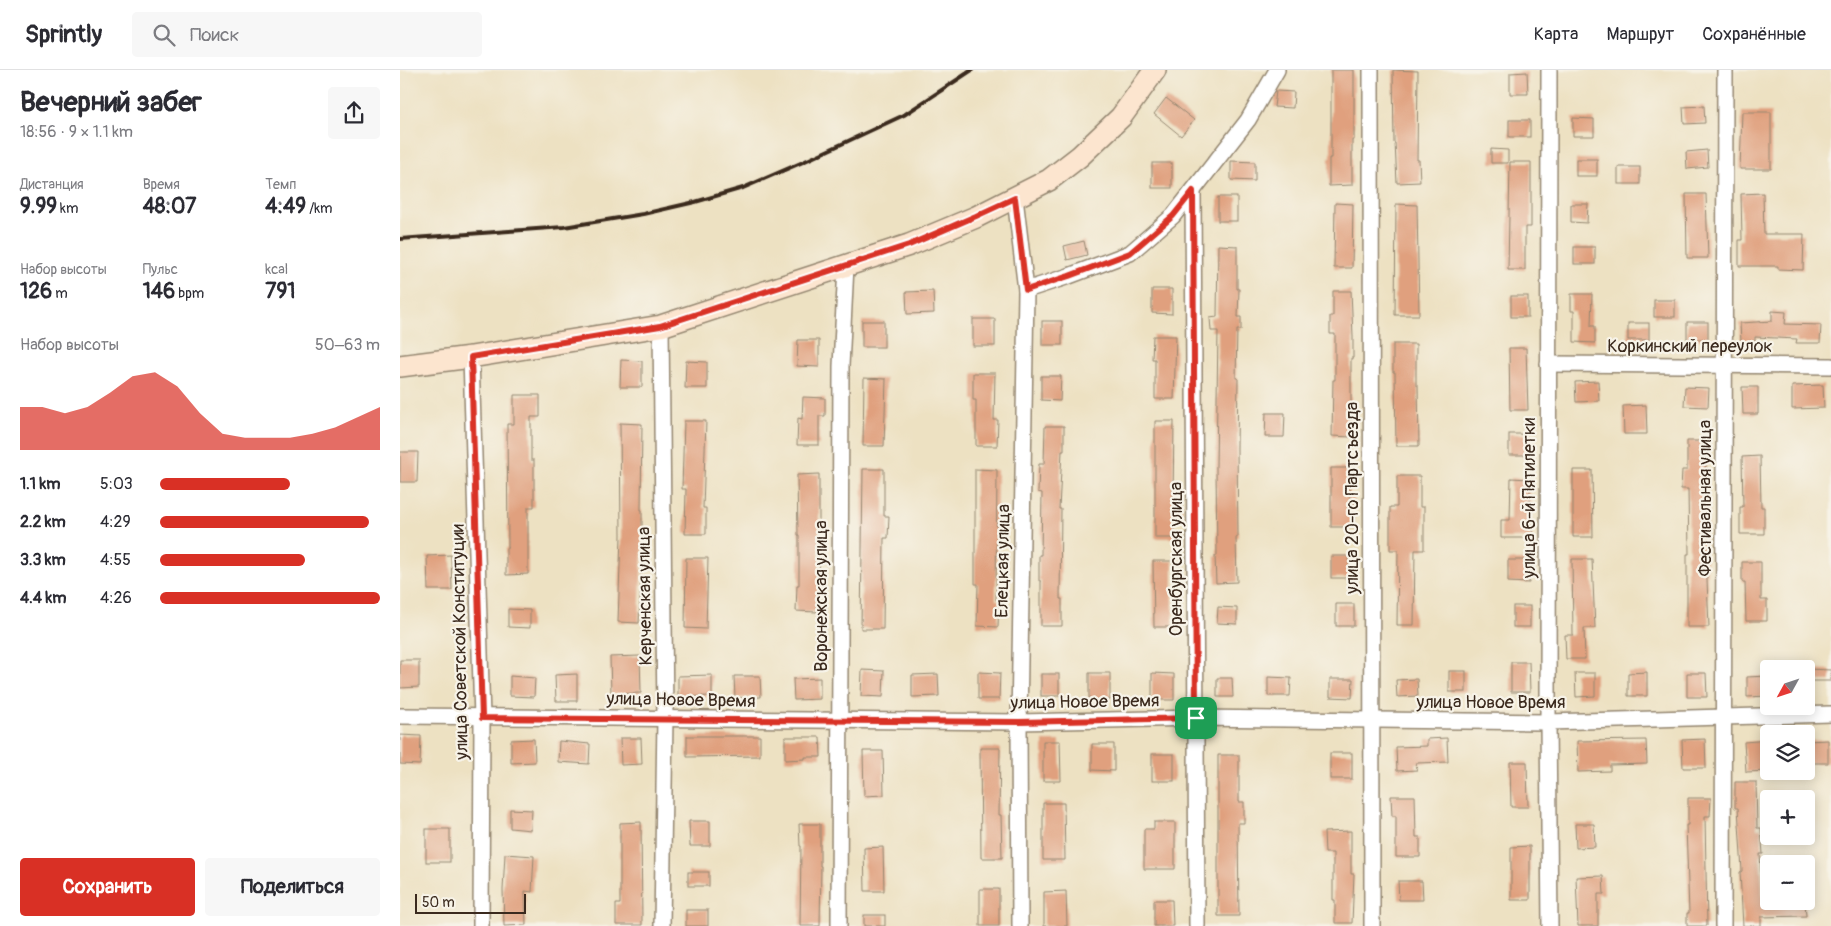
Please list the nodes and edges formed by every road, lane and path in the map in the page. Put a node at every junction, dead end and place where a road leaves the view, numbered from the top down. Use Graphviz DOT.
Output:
graph roads {
  1 [pos="1155,70"];
  2 [pos="1277,70"];
  3 [pos="1371,70"];
  4 [pos="1549,70"];
  5 [pos="1726,70"];
  6 [pos="1193,191"];
  7 [pos="1015,198"];
  8 [pos="846,266"];
  9 [pos="1026,290"];
  10 [pos="660,326"];
  11 [pos="471,357"];
  12 [pos="1548,364"];
  13 [pos="1724,365"];
  14 [pos="400,366"];
  15 [pos="1831,366"];
  16 [pos="1831,714"];
  17 [pos="400,716"];
  18 [pos="1724,717"];
  19 [pos="482,718"];
  20 [pos="665,718"];
  21 [pos="1196,718"];
  22 [pos="839,720"];
  23 [pos="1371,720"];
  24 [pos="1019,722"];
  25 [pos="1548,722"];
  26 [pos="481,926"];
  27 [pos="662,926"];
  28 [pos="839,926"];
  29 [pos="1020,926"];
  30 [pos="1197,926"];
  31 [pos="1372,926"];
  32 [pos="1550,926"];
  33 [pos="1723,926"];
  1 -- 7 [label="main road"];
  2 -- 6 [label="street"];
  3 -- 23 [label="street, улица 20-го Партсъезда"];
  4 -- 12 [label="street, улица 6-й Пятилетки"];
  5 -- 13 [label="street, Фестивальная улица"];
  6 -- 9 [label="street"];
  6 -- 21 [label="street, Оренбургская улица"];
  7 -- 8 [label="main road"];
  7 -- 9 [label="street, Елецкая улица"];
  8 -- 10 [label="main road"];
  8 -- 22 [label="street, Воронежская улица"];
  9 -- 24 [label="street, Елецкая улица"];
  10 -- 11 [label="main road"];
  10 -- 20 [label="street, Керченская улица"];
  11 -- 14 [label="main road"];
  11 -- 19 [label="street, улица Советской Конституции"];
  12 -- 13 [label="street, Коркинский переулок"];
  12 -- 25 [label="street, улица 6-й Пятилетки"];
  13 -- 15 [label="street, Коркинский переулок"];
  13 -- 18 [label="street, Фестивальная улица"];
  16 -- 18 [label="street, улица Новое Время"];
  17 -- 19 [label="street, улица Новое Время"];
  18 -- 25 [label="street, улица Новое Время"];
  18 -- 33 [label="street, Фестивальная улица"];
  19 -- 20 [label="street, улица Новое Время"];
  19 -- 26 [label="street, улица Советской Конституции"];
  20 -- 22 [label="street, улица Новое Время"];
  20 -- 27 [label="street, Керченская улица"];
  21 -- 23 [label="street, улица Новое Время"];
  21 -- 24 [label="street, улица Новое Время"];
  21 -- 30 [label="street, Оренбургская улица"];
  22 -- 24 [label="street, улица Новое Время"];
  22 -- 28 [label="street, Воронежская улица"];
  23 -- 25 [label="street, улица Новое Время"];
  23 -- 31 [label="street, улица 20-го Партсъезда"];
  24 -- 29 [label="street, Елецкая улица"];
  25 -- 32 [label="street, улица 6-й Пятилетки"];
}
